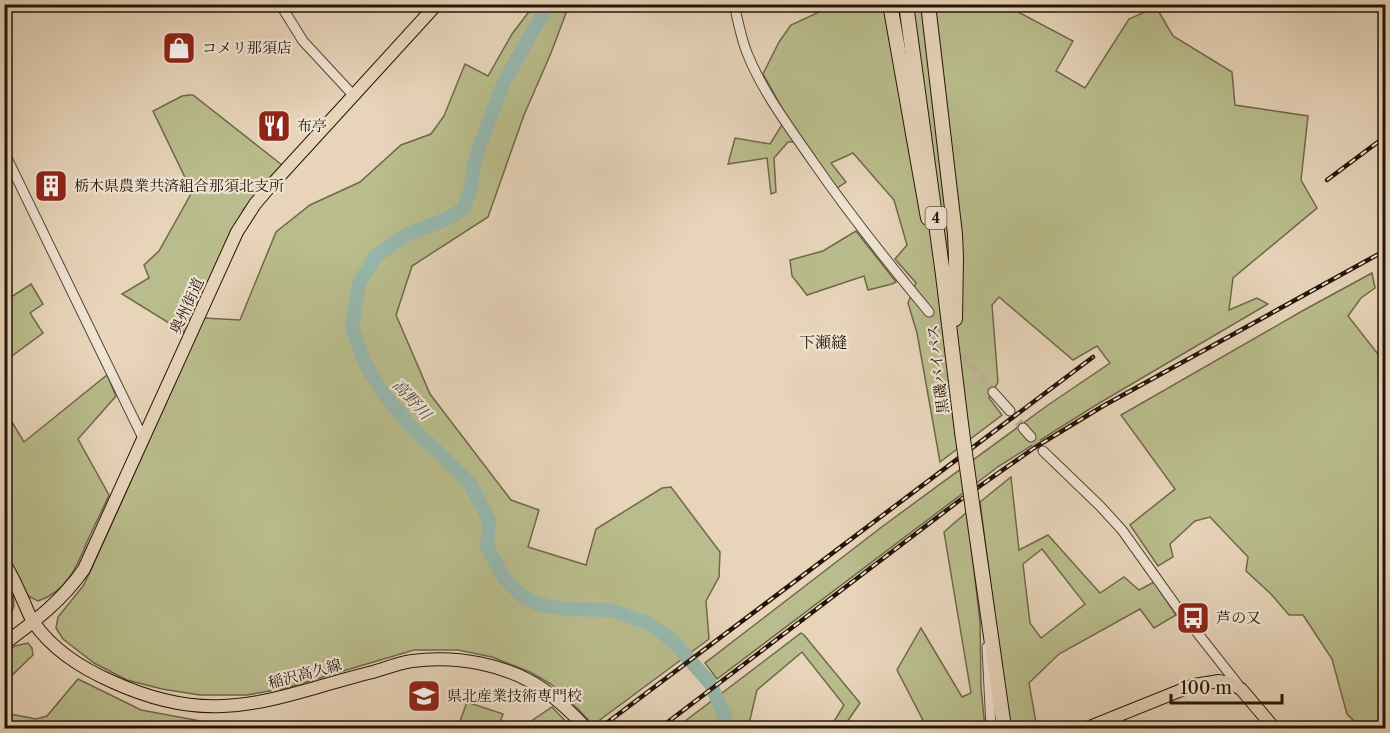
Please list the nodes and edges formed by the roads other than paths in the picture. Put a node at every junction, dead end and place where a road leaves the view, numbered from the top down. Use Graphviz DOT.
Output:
graph roads {
  1 [pos="280,4"];
  2 [pos="437,4"];
  3 [pos="734,4"];
  4 [pos="890,4"];
  5 [pos="906,4"];
  6 [pos="928,4"];
  7 [pos="354,96"];
  8 [pos="4,152"];
  9 [pos="943,275"];
  10 [pos="929,312"];
  11 [pos="954,369"];
  12 [pos="993,392"];
  13 [pos="1010,411"];
  14 [pos="1023,428"];
  15 [pos="1031,437"];
  16 [pos="143,438"];
  17 [pos="1043,451"];
  18 [pos="4,562"];
  19 [pos="988,613"];
  20 [pos="33,622"];
  21 [pos="4,644"];
  22 [pos="1241,689"];
  23 [pos="586,729"];
  24 [pos="991,729"];
  25 [pos="1004,729"];
  26 [pos="1087,729"];
  27 [pos="1274,729"];
  1 -- 7 [label="street"];
  2 -- 7 [label="main road, 奥州街道"];
  3 -- 10 [label="street"];
  4 -- 9 [label="highway, 4"];
  5 -- 9 [label="highway, 黒磯バイパス / 4"];
  6 -- 11 [label="highway, 4"];
  7 -- 16 [label="main road, 奥州街道"];
  8 -- 16 [label="street"];
  9 -- 11 [label="highway, 黒磯バイパス / 4"];
  11 -- 19 [label="highway, 黒磯バイパス / 4, bridge"];
  12 -- 13 [label="street"];
  14 -- 15 [label="street"];
  16 -- 20 [label="main road, 奥州街道"];
  17 -- 22 [label="street"];
  18 -- 20 [label="main road, 稲沢高久線"];
  19 -- 24 [label="street"];
  19 -- 25 [label="highway, 黒磯バイパス / 4"];
  20 -- 21 [label="main road, 奥州街道"];
  20 -- 23 [label="main road, 稲沢高久線"];
  22 -- 26 [label="main road"];
  22 -- 27 [label="main road"];
}
